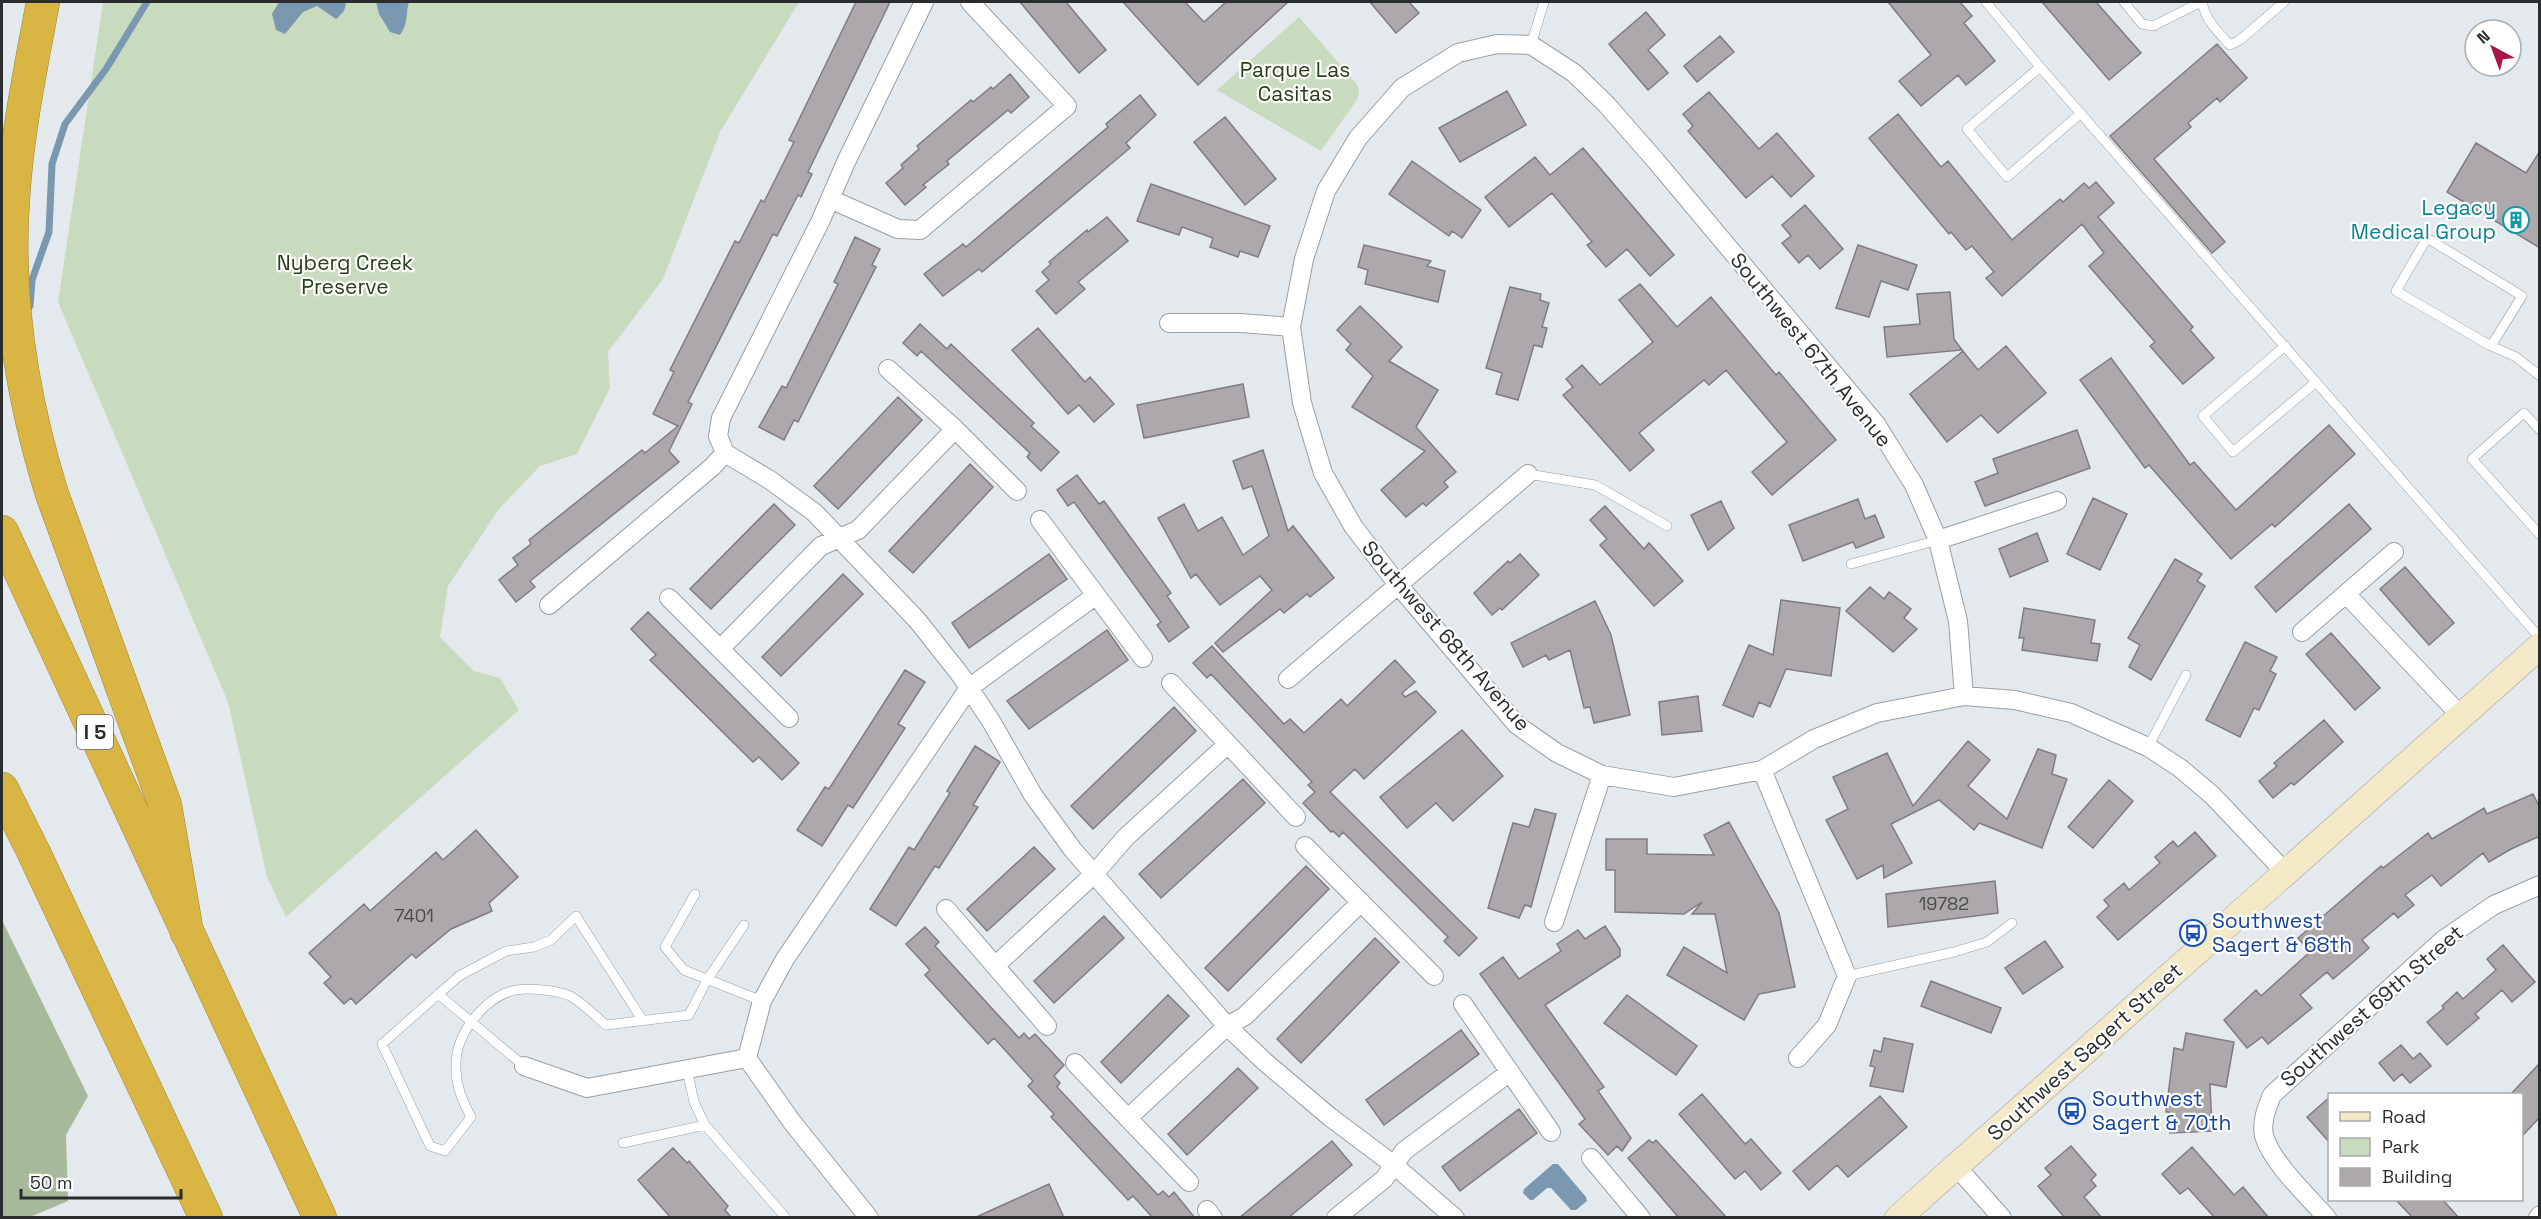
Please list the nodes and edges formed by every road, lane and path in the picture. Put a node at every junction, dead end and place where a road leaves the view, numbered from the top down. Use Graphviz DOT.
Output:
graph roads {
  1 [pos="43,2"];
  2 [pos="924,2"];
  3 [pos="970,2"];
  4 [pos="1544,2"];
  5 [pos="1986,2"];
  6 [pos="2124,2"];
  7 [pos="2202,2"];
  8 [pos="2284,2"];
  9 [pos="1532,45"];
  10 [pos="2040,67"];
  11 [pos="2081,113"];
  12 [pos="830,198"];
  13 [pos="1169,323"];
  14 [pos="1291,327"];
  15 [pos="2285,346"];
  16 [pos="2491,346"];
  17 [pos="888,369"];
  18 [pos="2540,376"];
  19 [pos="2316,382"];
  20 [pos="955,429"];
  21 [pos="2540,430"];
  22 [pos="725,453"];
  23 [pos="1528,474"];
  24 [pos="1017,491"];
  25 [pos="2057,501"];
  26 [pos="1040,519"];
  27 [pos="1667,526"];
  28 [pos="2,532"];
  29 [pos="2540,535"];
  30 [pos="839,536"];
  31 [pos="1938,540"];
  32 [pos="2394,552"];
  33 [pos="1851,564"];
  34 [pos="1399,586"];
  35 [pos="2347,594"];
  36 [pos="1095,596"];
  37 [pos="669,598"];
  38 [pos="549,605"];
  39 [pos="2302,632"];
  40 [pos="2540,638"];
  41 [pos="2540,646"];
  42 [pos="721,648"];
  43 [pos="1143,658"];
  44 [pos="2186,675"];
  45 [pos="1288,679"];
  46 [pos="1171,683"];
  47 [pos="969,688"];
  48 [pos="1964,696"];
  49 [pos="2461,716"];
  50 [pos="789,718"];
  51 [pos="1228,744"];
  52 [pos="2148,747"];
  53 [pos="1762,770"];
  54 [pos="1602,775"];
  55 [pos="2,789"];
  56 [pos="1296,817"];
  57 [pos="2,824"];
  58 [pos="1305,846"];
  59 [pos="33,851"];
  60 [pos="2286,873"];
  61 [pos="1094,874"];
  62 [pos="2540,885"];
  63 [pos="695,894"];
  64 [pos="1361,902"];
  65 [pos="946,909"];
  66 [pos="1554,922"];
  67 [pos="2012,923"];
  68 [pos="744,925"];
  69 [pos="186,933"];
  70 [pos="995,966"];
  71 [pos="1434,976"];
  72 [pos="1847,976"];
  73 [pos="707,980"];
  74 [pos="438,994"];
  75 [pos="762,1001"];
  76 [pos="1463,1004"];
  77 [pos="643,1021"];
  78 [pos="471,1022"];
  79 [pos="1047,1026"];
  80 [pos="1227,1026"];
  81 [pos="747,1058"];
  82 [pos="1798,1058"];
  83 [pos="1075,1063"];
  84 [pos="524,1066"];
  85 [pos="687,1069"];
  86 [pos="1510,1072"];
  87 [pos="1128,1118"];
  88 [pos="705,1125"];
  89 [pos="1551,1132"];
  90 [pos="623,1143"];
  91 [pos="1591,1158"];
  92 [pos="1394,1165"];
  93 [pos="1956,1166"];
  94 [pos="1189,1182"];
  95 [pos="2324,1217"];
  96 [pos="206,1218"];
  97 [pos="320,1218"];
  98 [pos="786,1218"];
  99 [pos="869,1218"];
  100 [pos="1336,1218"];
  101 [pos="1455,1218"];
  102 [pos="1641,1218"];
  103 [pos="1898,1218"];
  104 [pos="2002,1218"];
  1 -- 69 [label="highway"];
  2 -- 12 [label="street"];
  3 -- 12 [label="street"];
  4 -- 9 [label="lane"];
  5 -- 10 [label="lane"];
  6 -- 7 [label="lane"];
  7 -- 8 [label="lane"];
  9 -- 14 [label="street, Southwest 68th Avenue"];
  9 -- 31 [label="street, Southwest 67th Avenue"];
  10 -- 11 [label="lane"];
  10 -- 11 [label="lane"];
  11 -- 15 [label="lane"];
  12 -- 22 [label="street"];
  13 -- 14 [label="street"];
  14 -- 34 [label="street, Southwest 68th Avenue"];
  15 -- 19 [label="lane"];
  15 -- 19 [label="lane"];
  16 -- 16 [label="lane"];
  16 -- 18 [label="lane"];
  17 -- 20 [label="street"];
  19 -- 40 [label="lane"];
  20 -- 24 [label="street"];
  20 -- 30 [label="street"];
  21 -- 29 [label="lane"];
  22 -- 30 [label="street"];
  22 -- 38 [label="street"];
  23 -- 27 [label="lane"];
  23 -- 34 [label="street"];
  25 -- 31 [label="street"];
  26 -- 36 [label="street"];
  28 -- 69 [label="highway, I 5"];
  30 -- 42 [label="street"];
  30 -- 47 [label="street"];
  31 -- 33 [label="lane"];
  31 -- 48 [label="street, Southwest 67th Avenue"];
  32 -- 35 [label="street"];
  34 -- 45 [label="street"];
  34 -- 54 [label="street, Southwest 68th Avenue"];
  35 -- 39 [label="street"];
  35 -- 49 [label="street"];
  36 -- 43 [label="street"];
  36 -- 47 [label="street"];
  37 -- 42 [label="street"];
  41 -- 49 [label="main road, Southwest Sagert Street"];
  42 -- 50 [label="street"];
  44 -- 52 [label="lane"];
  46 -- 51 [label="street"];
  47 -- 61 [label="street"];
  47 -- 75 [label="street"];
  48 -- 52 [label="street, Southwest 68th Avenue"];
  48 -- 53 [label="street, Southwest 68th Avenue"];
  49 -- 60 [label="main road, Southwest Sagert Street"];
  51 -- 56 [label="street"];
  51 -- 61 [label="street"];
  52 -- 60 [label="street, Southwest 68th Avenue"];
  53 -- 54 [label="street, Southwest 68th Avenue"];
  53 -- 72 [label="street"];
  54 -- 66 [label="street"];
  55 -- 59 [label="highway"];
  57 -- 59 [label="highway"];
  58 -- 64 [label="street"];
  59 -- 96 [label="highway"];
  60 -- 93 [label="main road, Southwest Sagert Street"];
  61 -- 70 [label="street"];
  61 -- 80 [label="street"];
  62 -- 95 [label="street, Southwest 69th Street"];
  63 -- 73 [label="lane"];
  64 -- 71 [label="street"];
  64 -- 80 [label="street"];
  65 -- 70 [label="street"];
  67 -- 72 [label="lane"];
  68 -- 73 [label="lane"];
  69 -- 97 [label="highway, I 5"];
  70 -- 79 [label="street"];
  72 -- 82 [label="street"];
  73 -- 75 [label="lane"];
  73 -- 77 [label="lane"];
  74 -- 77 [label="lane"];
  74 -- 78 [label="lane"];
  74 -- 78 [label="lane"];
  75 -- 81 [label="street"];
  76 -- 86 [label="street"];
  77 -- 78 [label="lane"];
  78 -- 84 [label="lane"];
  80 -- 87 [label="street"];
  80 -- 92 [label="street"];
  81 -- 85 [label="street"];
  81 -- 99 [label="street"];
  83 -- 87 [label="street"];
  84 -- 85 [label="street"];
  85 -- 88 [label="lane"];
  86 -- 89 [label="street"];
  86 -- 92 [label="street"];
  87 -- 94 [label="street"];
  88 -- 90 [label="lane"];
  88 -- 98 [label="lane"];
  91 -- 102 [label="street"];
  92 -- 100 [label="street"];
  92 -- 101 [label="street"];
  93 -- 103 [label="main road, Southwest Sagert Street"];
  93 -- 104 [label="street"];
}
